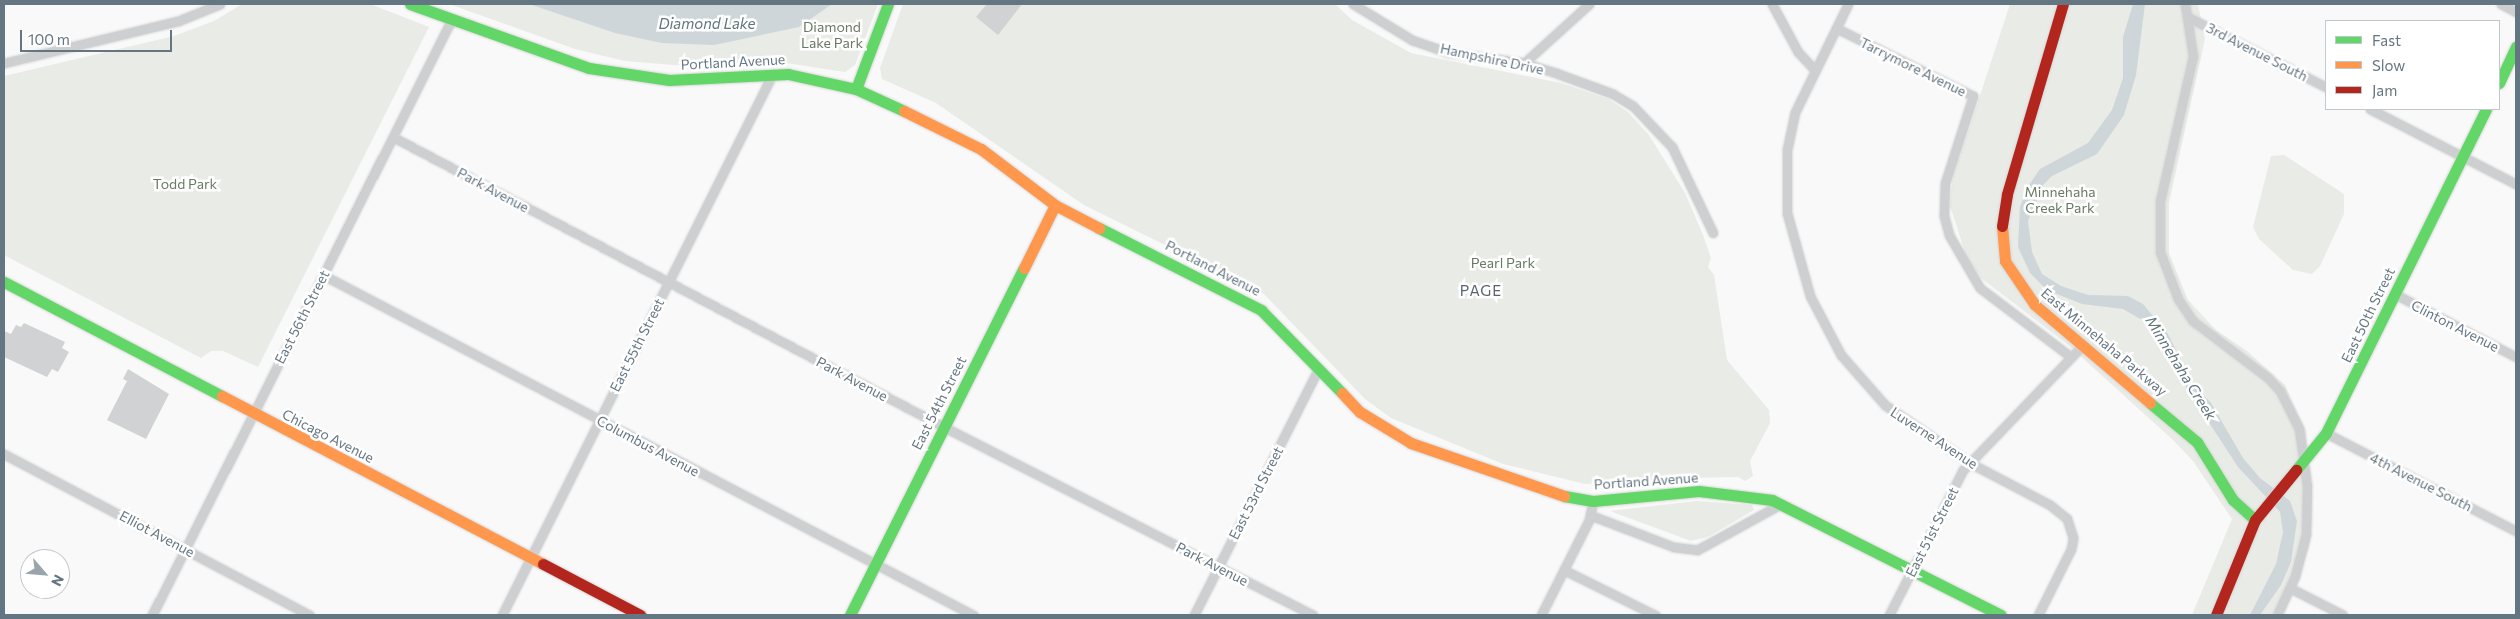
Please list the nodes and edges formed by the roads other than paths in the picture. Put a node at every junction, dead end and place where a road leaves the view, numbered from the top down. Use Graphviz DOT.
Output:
graph roads {
  1 [pos="220,4"];
  2 [pos="410,4"];
  3 [pos="888,4"];
  4 [pos="1353,4"];
  5 [pos="1588,4"];
  6 [pos="1772,4"];
  7 [pos="1848,4"];
  8 [pos="2063,4"];
  9 [pos="2185,4"];
  10 [pos="2501,4"];
  11 [pos="2516,12"];
  12 [pos="2188,17"];
  13 [pos="452,19"];
  14 [pos="1836,28"];
  15 [pos="2516,47"];
  16 [pos="4,63"];
  17 [pos="1524,64"];
  18 [pos="1814,69"];
  19 [pos="772,75"];
  20 [pos="2500,80"];
  21 [pos="2325,86"];
  22 [pos="856,89"];
  23 [pos="2372,110"];
  24 [pos="2486,110"];
  25 [pos="393,137"];
  26 [pos="2463,156"];
  27 [pos="2516,184"];
  28 [pos="1055,205"];
  29 [pos="1714,233"];
  30 [pos="323,276"];
  31 [pos="4,282"];
  32 [pos="668,282"];
  33 [pos="2395,294"];
  34 [pos="2083,345"];
  35 [pos="2071,357"];
  36 [pos="2516,357"];
  37 [pos="1318,370"];
  38 [pos="253,414"];
  39 [pos="599,420"];
  40 [pos="944,427"];
  41 [pos="2326,433"];
  42 [pos="4,454"];
  43 [pos="2304,459"];
  44 [pos="1970,463"];
  45 [pos="1593,501"];
  46 [pos="1780,504"];
  47 [pos="1590,515"];
  48 [pos="2256,520"];
  49 [pos="2516,531"];
  50 [pos="185,550"];
  51 [pos="531,559"];
  52 [pos="875,566"];
  53 [pos="1219,567"];
  54 [pos="1564,570"];
  55 [pos="1912,572"];
  56 [pos="2290,588"];
  57 [pos="152,615"];
  58 [pos="309,615"];
  59 [pos="502,615"];
  60 [pos="640,615"];
  61 [pos="850,615"];
  62 [pos="973,615"];
  63 [pos="1194,615"];
  64 [pos="1313,615"];
  65 [pos="1541,615"];
  66 [pos="1655,615"];
  67 [pos="1889,615"];
  68 [pos="2001,615"];
  69 [pos="2038,615"];
  70 [pos="2216,615"];
  71 [pos="2277,615"];
  72 [pos="2343,615"];
  1 -- 16 [label="street"];
  2 -- 13 [label="street, Portland Avenue"];
  3 -- 22 [label="street"];
  4 -- 17 [label="street, Hampshire Drive"];
  5 -- 17 [label="street"];
  6 -- 18 [label="street"];
  7 -- 14 [label="street, Luverne Avenue"];
  8 -- 34 [label="street, East Minnehaha Parkway"];
  9 -- 12 [label="street"];
  10 -- 11 [label="street"];
  12 -- 21 [label="street, 3rd Avenue South"];
  12 -- 43 [label="street"];
  13 -- 19 [label="street, Portland Avenue"];
  13 -- 25 [label="street, East 56th Street"];
  14 -- 18 [label="street, Luverne Avenue"];
  14 -- 35 [label="street, Tarrymore Avenue"];
  15 -- 20 [label="street"];
  17 -- 29 [label="street, Hampshire Drive"];
  18 -- 44 [label="street, Luverne Avenue"];
  19 -- 22 [label="street, Portland Avenue"];
  19 -- 32 [label="street, East 55th Street"];
  22 -- 28 [label="street, Portland Avenue"];
  23 -- 26 [label="street"];
  24 -- 26 [label="street, East 50th Street"];
  25 -- 30 [label="street, East 56th Street"];
  25 -- 32 [label="street, Park Avenue"];
  26 -- 27 [label="street"];
  26 -- 33 [label="street, East 50th Street"];
  28 -- 37 [label="street, Portland Avenue"];
  28 -- 40 [label="street, East 54th Street"];
  30 -- 38 [label="street, East 56th Street"];
  30 -- 39 [label="street, Columbus Avenue"];
  31 -- 38 [label="street, Chicago Avenue"];
  32 -- 39 [label="street, East 55th Street"];
  32 -- 40 [label="street, Park Avenue"];
  33 -- 36 [label="street, Clinton Avenue"];
  33 -- 41 [label="street, East 50th Street"];
  34 -- 35 [label="street, East 51st Street"];
  34 -- 48 [label="street, East Minnehaha Parkway"];
  35 -- 44 [label="street, East 51st Street"];
  37 -- 45 [label="street, Portland Avenue"];
  37 -- 53 [label="street, East 53rd Street"];
  38 -- 50 [label="street, East 56th Street"];
  38 -- 51 [label="street, Chicago Avenue"];
  39 -- 51 [label="street, East 55th Street"];
  39 -- 52 [label="street, Columbus Avenue"];
  40 -- 52 [label="street, East 54th Street"];
  40 -- 53 [label="street, Park Avenue"];
  41 -- 43 [label="street, East 50th Street"];
  41 -- 49 [label="street, 4th Avenue South"];
  42 -- 50 [label="street, Elliot Avenue"];
  43 -- 48 [label="street, East 50th Street"];
  43 -- 56 [label="street"];
  44 -- 55 [label="street, East 51st Street"];
  44 -- 69 [label="street, Luverne Avenue"];
  45 -- 46 [label="street, Portland Avenue"];
  45 -- 47 [label="street"];
  46 -- 47 [label="street"];
  46 -- 55 [label="street, Portland Avenue"];
  47 -- 54 [label="street"];
  48 -- 70 [label="street"];
  50 -- 57 [label="street, East 56th Street"];
  50 -- 58 [label="street, Elliot Avenue"];
  51 -- 59 [label="street, East 55th Street"];
  51 -- 60 [label="street, Chicago Avenue"];
  52 -- 61 [label="street, East 54th Street"];
  52 -- 62 [label="street, Columbus Avenue"];
  53 -- 63 [label="street, East 53rd Street"];
  53 -- 64 [label="street, Park Avenue"];
  54 -- 65 [label="street"];
  54 -- 66 [label="street"];
  55 -- 67 [label="street, East 51st Street"];
  55 -- 68 [label="street, Portland Avenue"];
  56 -- 71 [label="street"];
  56 -- 72 [label="street"];
}
